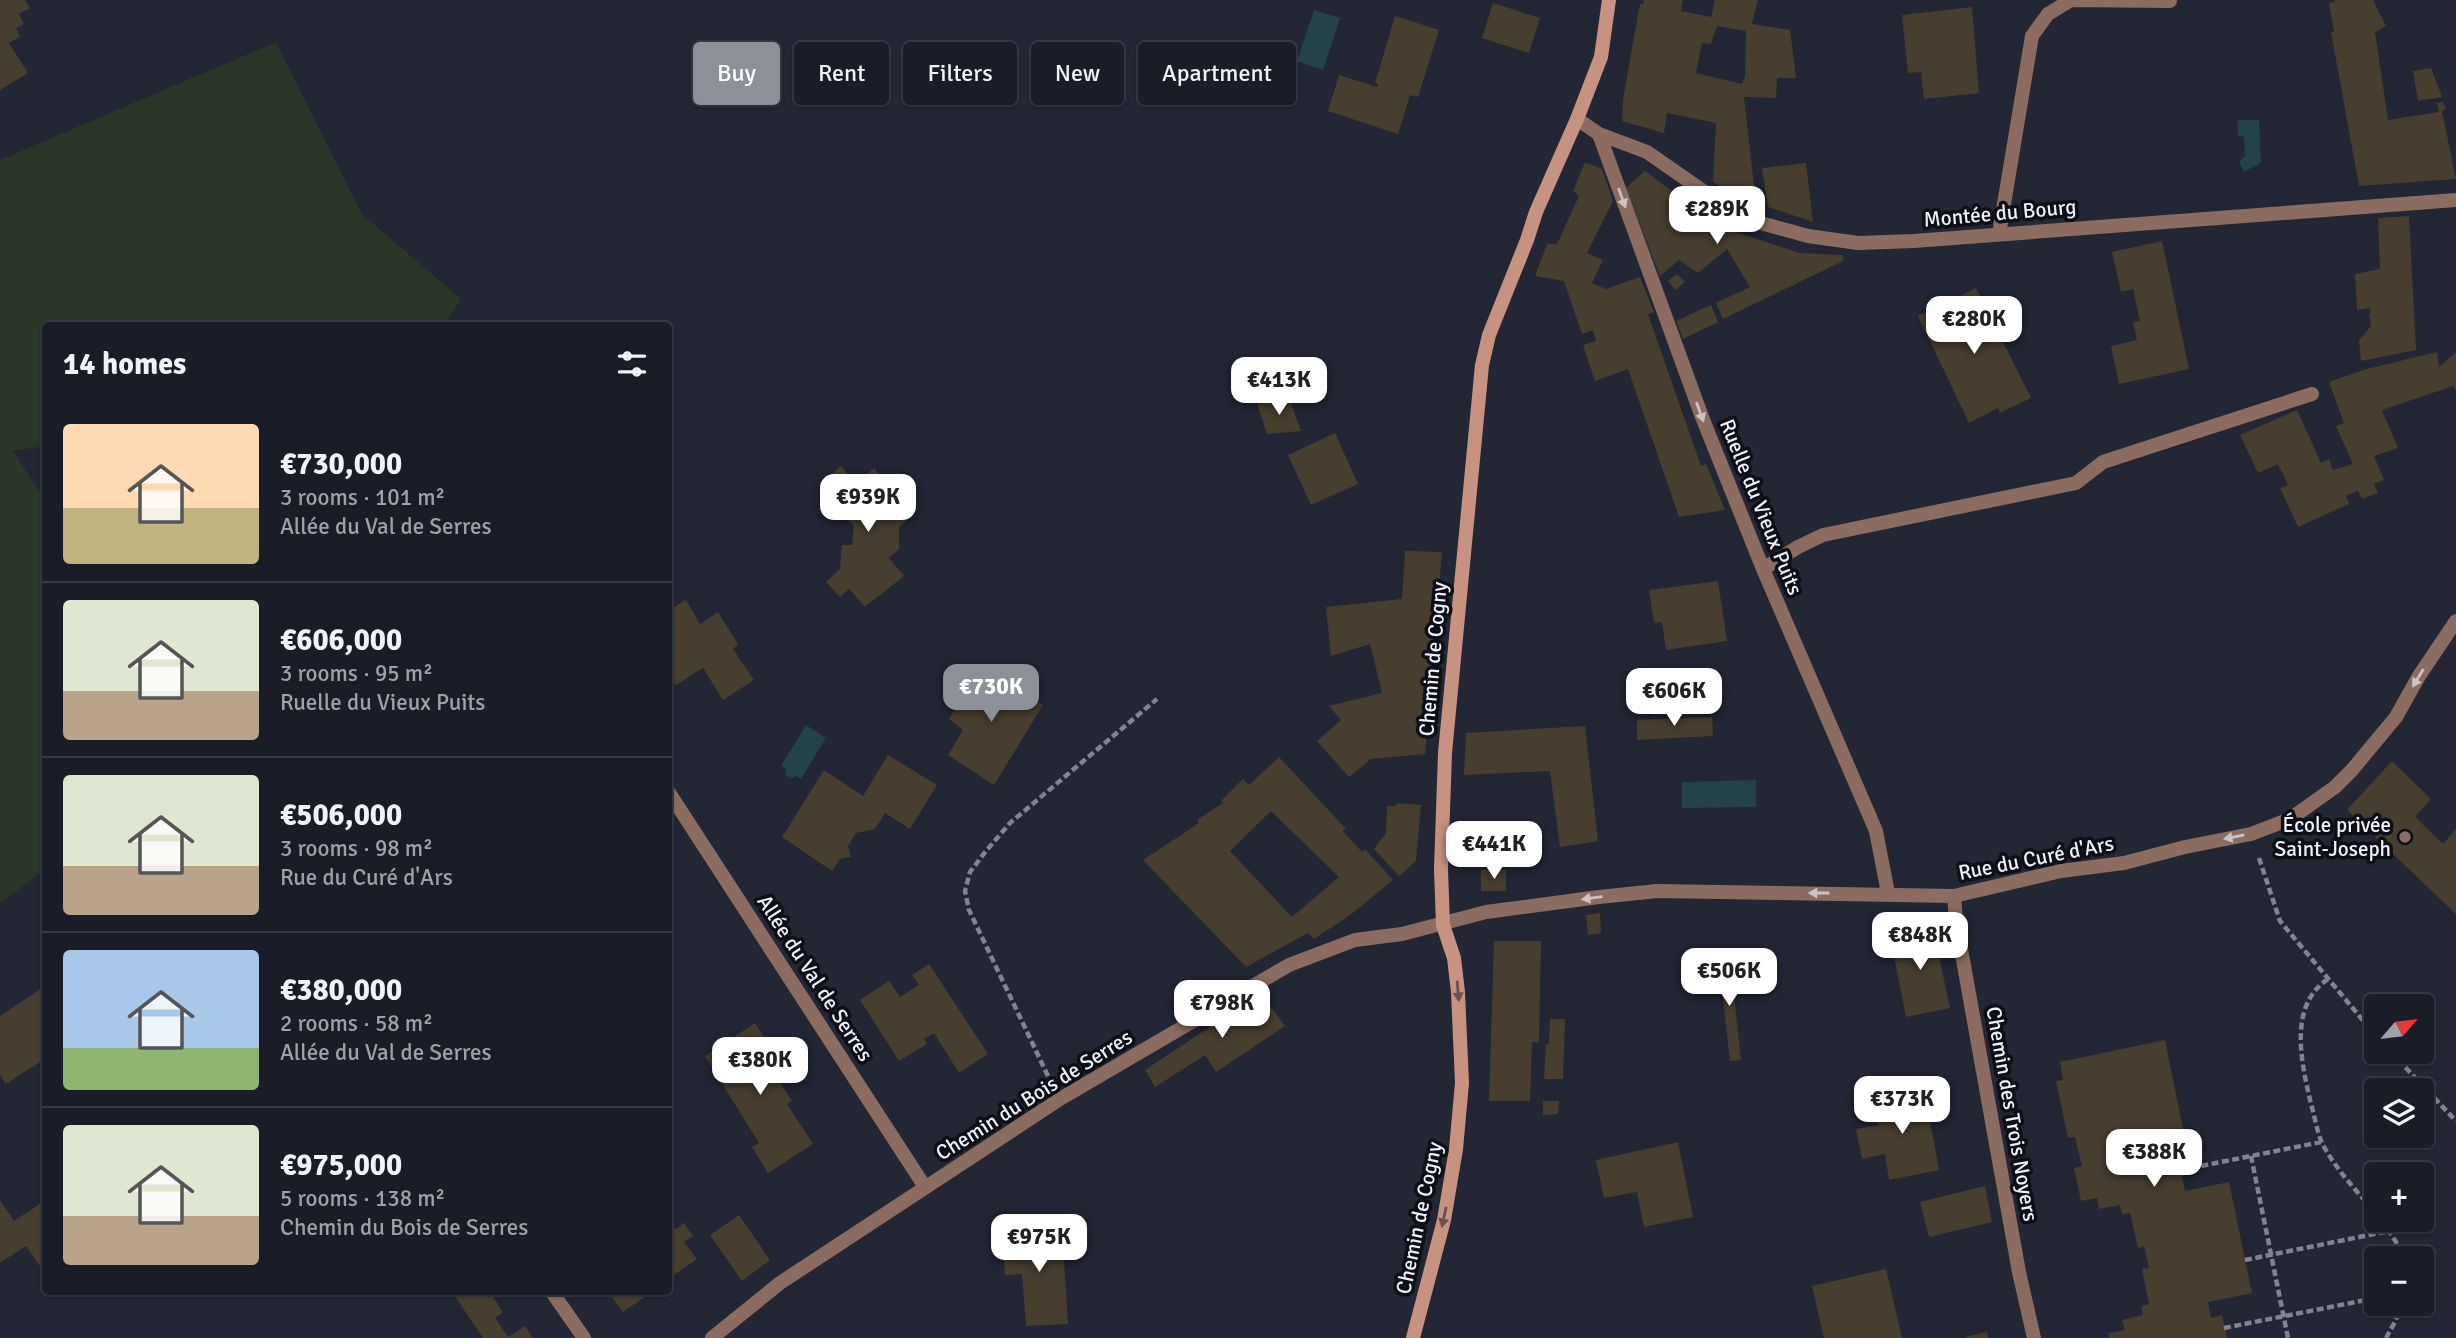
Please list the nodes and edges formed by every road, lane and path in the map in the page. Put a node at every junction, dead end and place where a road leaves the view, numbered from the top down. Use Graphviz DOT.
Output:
graph roads {
  1 [pos="1609,0"];
  2 [pos="2170,1"];
  3 [pos="1577,120"];
  4 [pos="1599,134"];
  5 [pos="2456,200"];
  6 [pos="1999,234"];
  7 [pos="2312,394"];
  8 [pos="1762,569"];
  9 [pos="2456,621"];
  10 [pos="1157,699"];
  11 [pos="672,797"];
  12 [pos="2251,834"];
  13 [pos="1888,893"];
  14 [pos="1954,896"];
  15 [pos="1443,925"];
  16 [pos="2329,979"];
  17 [pos="2364,1021"];
  18 [pos="2401,1064"];
  19 [pos="1060,1099"];
  20 [pos="2456,1121"];
  21 [pos="2321,1142"];
  22 [pos="2251,1156"];
  23 [pos="2191,1168"];
  24 [pos="925,1187"];
  25 [pos="2364,1199"];
  26 [pos="2384,1232"];
  27 [pos="2272,1255"];
  28 [pos="2245,1260"];
  29 [pos="554,1295"];
  30 [pos="2364,1300"];
  31 [pos="2396,1316"];
  32 [pos="2283,1317"];
  33 [pos="2224,1328"];
  34 [pos="584,1338"];
  35 [pos="712,1338"];
  36 [pos="1413,1338"];
  37 [pos="2034,1338"];
  38 [pos="2288,1338"];
  39 [pos="2386,1338"];
  1 -- 3 [label="street, Chemin de Cogny"];
  2 -- 6 [label="street"];
  3 -- 4 [label="street, Montée du Bourg"];
  3 -- 15 [label="street, Chemin de Cogny"];
  4 -- 6 [label="street, Montée du Bourg"];
  4 -- 8 [label="street, Ruelle du Vieux Puits, one-way"];
  5 -- 6 [label="street, Montée du Bourg"];
  7 -- 8 [label="street"];
  8 -- 13 [label="street, Ruelle du Vieux Puits"];
  9 -- 12 [label="street, Rue du Curé d'Ars, one-way"];
  10 -- 19 [label="path"];
  11 -- 24 [label="street, Allée du Val de Serres"];
  12 -- 14 [label="street, Rue du Curé d'Ars, one-way"];
  12 -- 16 [label="path"];
  13 -- 14 [label="street, Rue du Curé d'Ars"];
  13 -- 15 [label="street, Rue du Curé d'Ars, one-way"];
  14 -- 37 [label="street, Chemin des Trois Noyers"];
  15 -- 19 [label="street, Chemin du Bois de Serres"];
  15 -- 36 [label="street, Chemin de Cogny, one-way"];
  16 -- 17 [label="path"];
  16 -- 21 [label="path"];
  18 -- 20 [label="path"];
  19 -- 24 [label="street, Chemin du Bois de Serres"];
  21 -- 22 [label="path"];
  21 -- 25 [label="path"];
  22 -- 23 [label="path"];
  22 -- 27 [label="path"];
  24 -- 35 [label="street, Chemin du Bois de Serres"];
  26 -- 27 [label="path"];
  27 -- 28 [label="path"];
  27 -- 32 [label="path"];
  29 -- 34 [label="street"];
  30 -- 32 [label="path"];
  31 -- 39 [label="path"];
  32 -- 33 [label="path"];
  32 -- 38 [label="path"];
}
